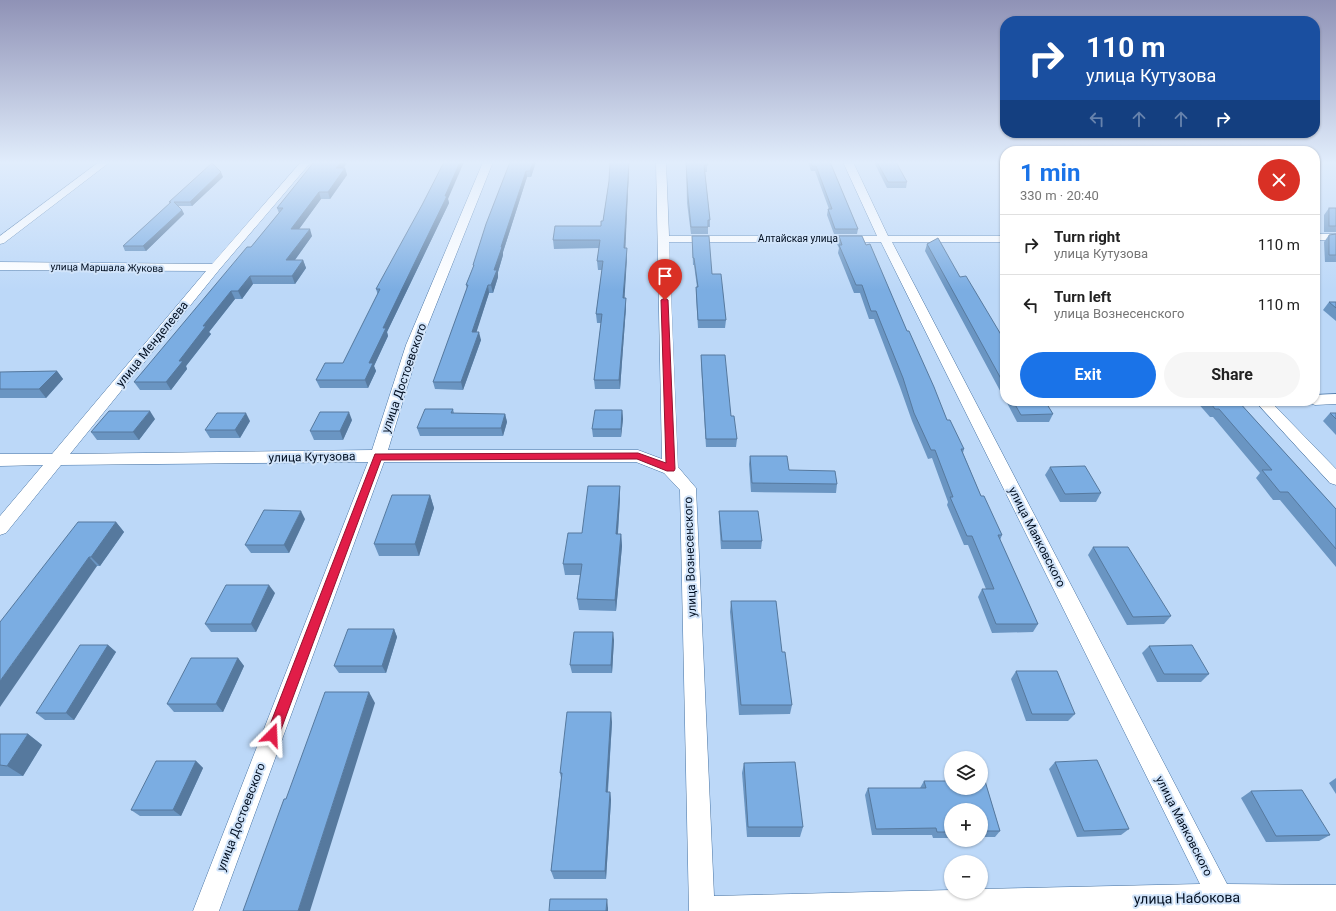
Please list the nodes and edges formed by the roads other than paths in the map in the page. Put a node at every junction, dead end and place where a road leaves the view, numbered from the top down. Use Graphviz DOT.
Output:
graph roads {
  1 [pos="48,205"];
  2 [pos="270,205"];
  3 [pos="471,205"];
  4 [pos="662,205"];
  5 [pos="868,205"];
  6 [pos="1320,237"];
  7 [pos="1336,237"];
  8 [pos="884,238"];
  9 [pos="663,239"];
  10 [pos="1000,239"];
  11 [pos="0,241"];
  12 [pos="0,266"];
  13 [pos="215,268"];
  14 [pos="1336,399"];
  15 [pos="1320,400"];
  16 [pos="1267,406"];
  17 [pos="378,456"];
  18 [pos="0,460"];
  19 [pos="56,460"];
  20 [pos="670,469"];
  21 [pos="1336,479"];
  22 [pos="0,528"];
  23 [pos="1336,898"];
  24 [pos="1224,904"];
  25 [pos="702,910"];
  26 [pos="206,911"];
  1 -- 11 [label="street"];
  2 -- 13 [label="street, улица Менделеева"];
  3 -- 17 [label="street, улица Достоевского"];
  4 -- 9 [label="street"];
  5 -- 8 [label="street, улица Маяковского"];
  6 -- 7 [label="street"];
  8 -- 9 [label="street, Алтайская улица"];
  8 -- 10 [label="street, Алтайская улица"];
  8 -- 24 [label="street, улица Маяковского"];
  9 -- 20 [label="street"];
  12 -- 13 [label="street, улица Маршала Жукова"];
  13 -- 19 [label="street, улица Менделеева"];
  14 -- 15 [label="street"];
  16 -- 21 [label="street"];
  17 -- 19 [label="street, улица Кутузова"];
  17 -- 20 [label="street, улица Кутузова"];
  17 -- 26 [label="street, улица Достоевского"];
  18 -- 19 [label="street, улица Кутузова"];
  19 -- 22 [label="street, улица Менделеева"];
  20 -- 25 [label="street, улица Вознесенского"];
  23 -- 24 [label="street, улица Набокова"];
  24 -- 25 [label="street, улица Набокова"];
}
